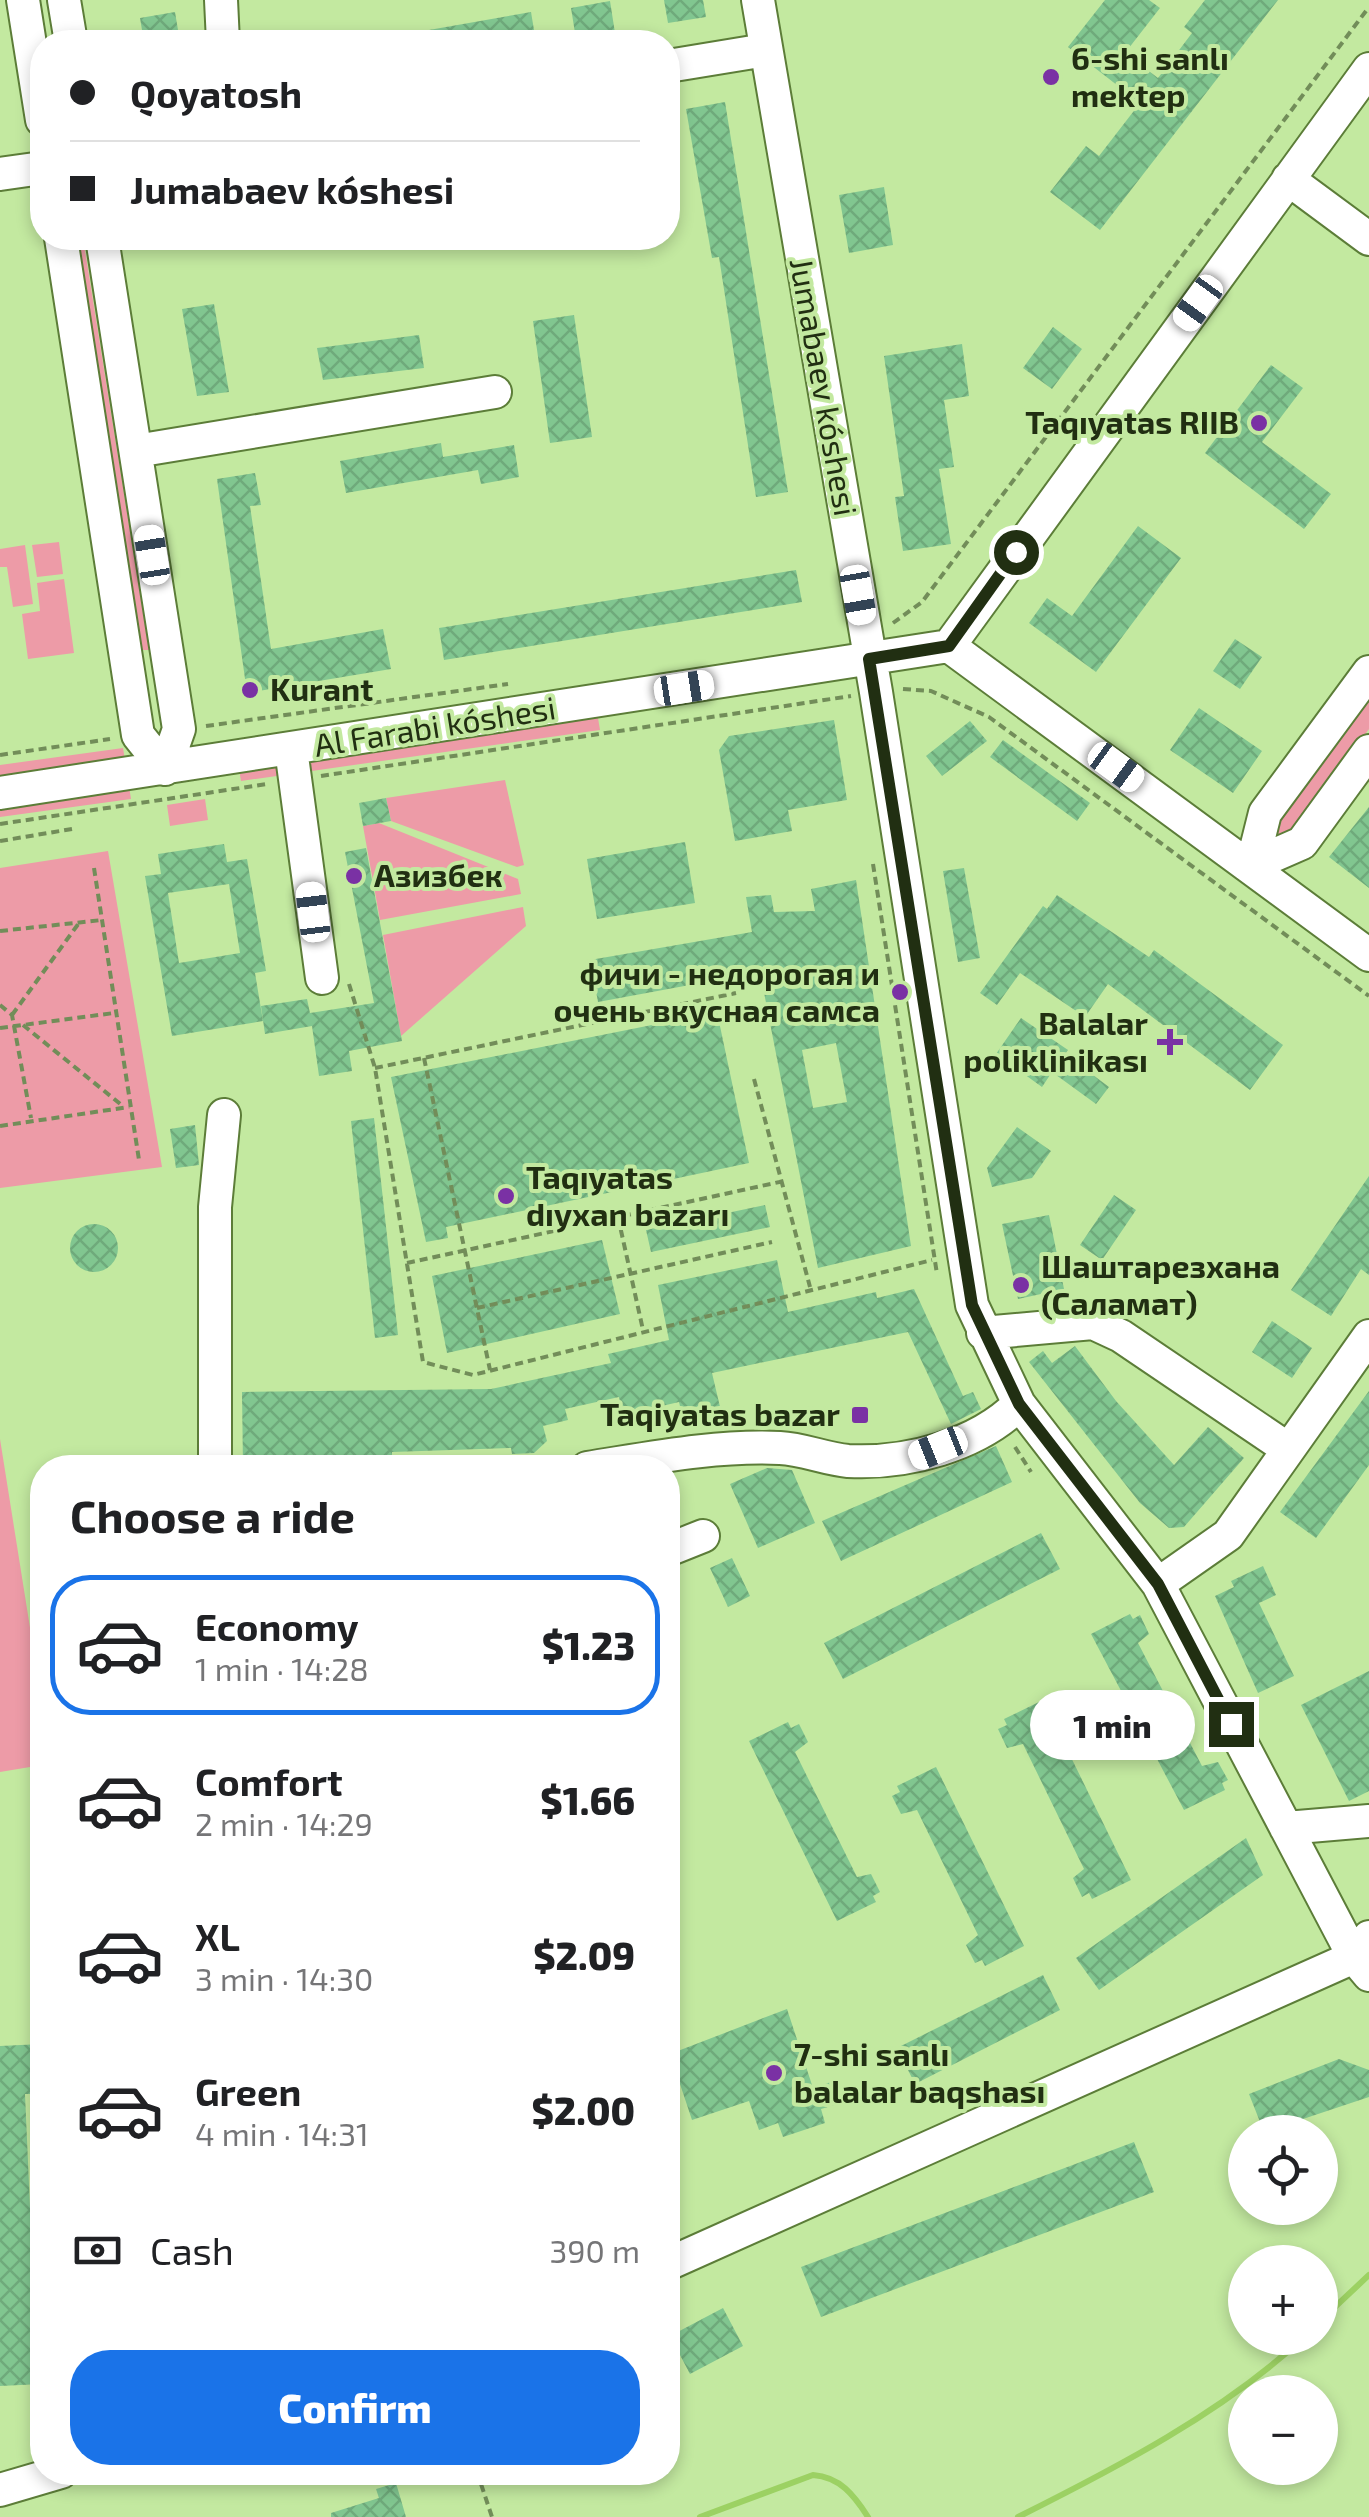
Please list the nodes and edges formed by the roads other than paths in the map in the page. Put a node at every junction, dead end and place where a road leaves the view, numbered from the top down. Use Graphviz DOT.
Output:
graph roads {
  1 [pos="23,0"];
  2 [pos="64,0"];
  3 [pos="222,0"];
  4 [pos="758,0"];
  5 [pos="69,30"];
  6 [pos="223,30"];
  7 [pos="30,44"];
  8 [pos="765,50"];
  9 [pos="680,64"];
  10 [pos="1369,69"];
  11 [pos="30,170"];
  12 [pos="0,174"];
  13 [pos="1288,179"];
  14 [pos="1369,239"];
  15 [pos="63,250"];
  16 [pos="104,250"];
  17 [pos="495,392"];
  18 [pos="136,452"];
  19 [pos="876,645"];
  20 [pos="949,646"];
  21 [pos="1369,672"];
  22 [pos="1369,752"];
  23 [pos="293,764"];
  24 [pos="165,769"];
  25 [pos="0,793"];
  26 [pos="1252,865"];
  27 [pos="1369,955"];
  28 [pos="334,973"];
  29 [pos="224,1115"];
  30 [pos="983,1334"];
  31 [pos="1369,1336"];
  32 [pos="1019,1404"];
  33 [pos="1288,1450"];
  34 [pos="215,1455"];
  35 [pos="673,1455"];
  36 [pos="704,1536"];
  37 [pos="680,1545"];
  38 [pos="1158,1584"];
  39 [pos="1369,1821"];
  40 [pos="1286,1828"];
  41 [pos="1364,1956"];
  42 [pos="680,2252"];
  43 [pos="30,2481"];
  44 [pos="0,2490"];
  1 -- 7 [label="street"];
  2 -- 5 [label="street"];
  3 -- 6 [label="street"];
  4 -- 8 [label="street, Jumabaev kóshesi"];
  8 -- 9 [label="street"];
  8 -- 19 [label="street, Jumabaev kóshesi"];
  10 -- 13 [label="street"];
  11 -- 12 [label="street"];
  13 -- 14 [label="street"];
  13 -- 20 [label="street"];
  15 -- 24 [label="street"];
  16 -- 18 [label="street"];
  17 -- 18 [label="street"];
  18 -- 24 [label="street"];
  19 -- 20 [label="street, Al Farabi kóshesi"];
  19 -- 23 [label="street, Al Farabi kóshesi"];
  19 -- 30 [label="street, Jumabaev kóshesi"];
  20 -- 26 [label="street"];
  21 -- 26 [label="street"];
  22 -- 26 [label="street"];
  23 -- 24 [label="street, Al Farabi kóshesi"];
  23 -- 28 [label="street"];
  24 -- 25 [label="street, Al Farabi kóshesi"];
  26 -- 27 [label="street"];
  29 -- 34 [label="street"];
  30 -- 32 [label="street, Jumabaev kóshesi"];
  30 -- 33 [label="street"];
  31 -- 33 [label="street"];
  32 -- 35 [label="street"];
  32 -- 38 [label="street, Jumabaev kóshesi"];
  33 -- 38 [label="street"];
  36 -- 37 [label="street"];
  38 -- 40 [label="street, Jumabaev kóshesi"];
  39 -- 40 [label="street"];
  40 -- 41 [label="street, Jumabaev kóshesi"];
  41 -- 42 [label="street"];
  43 -- 44 [label="street"];
}
